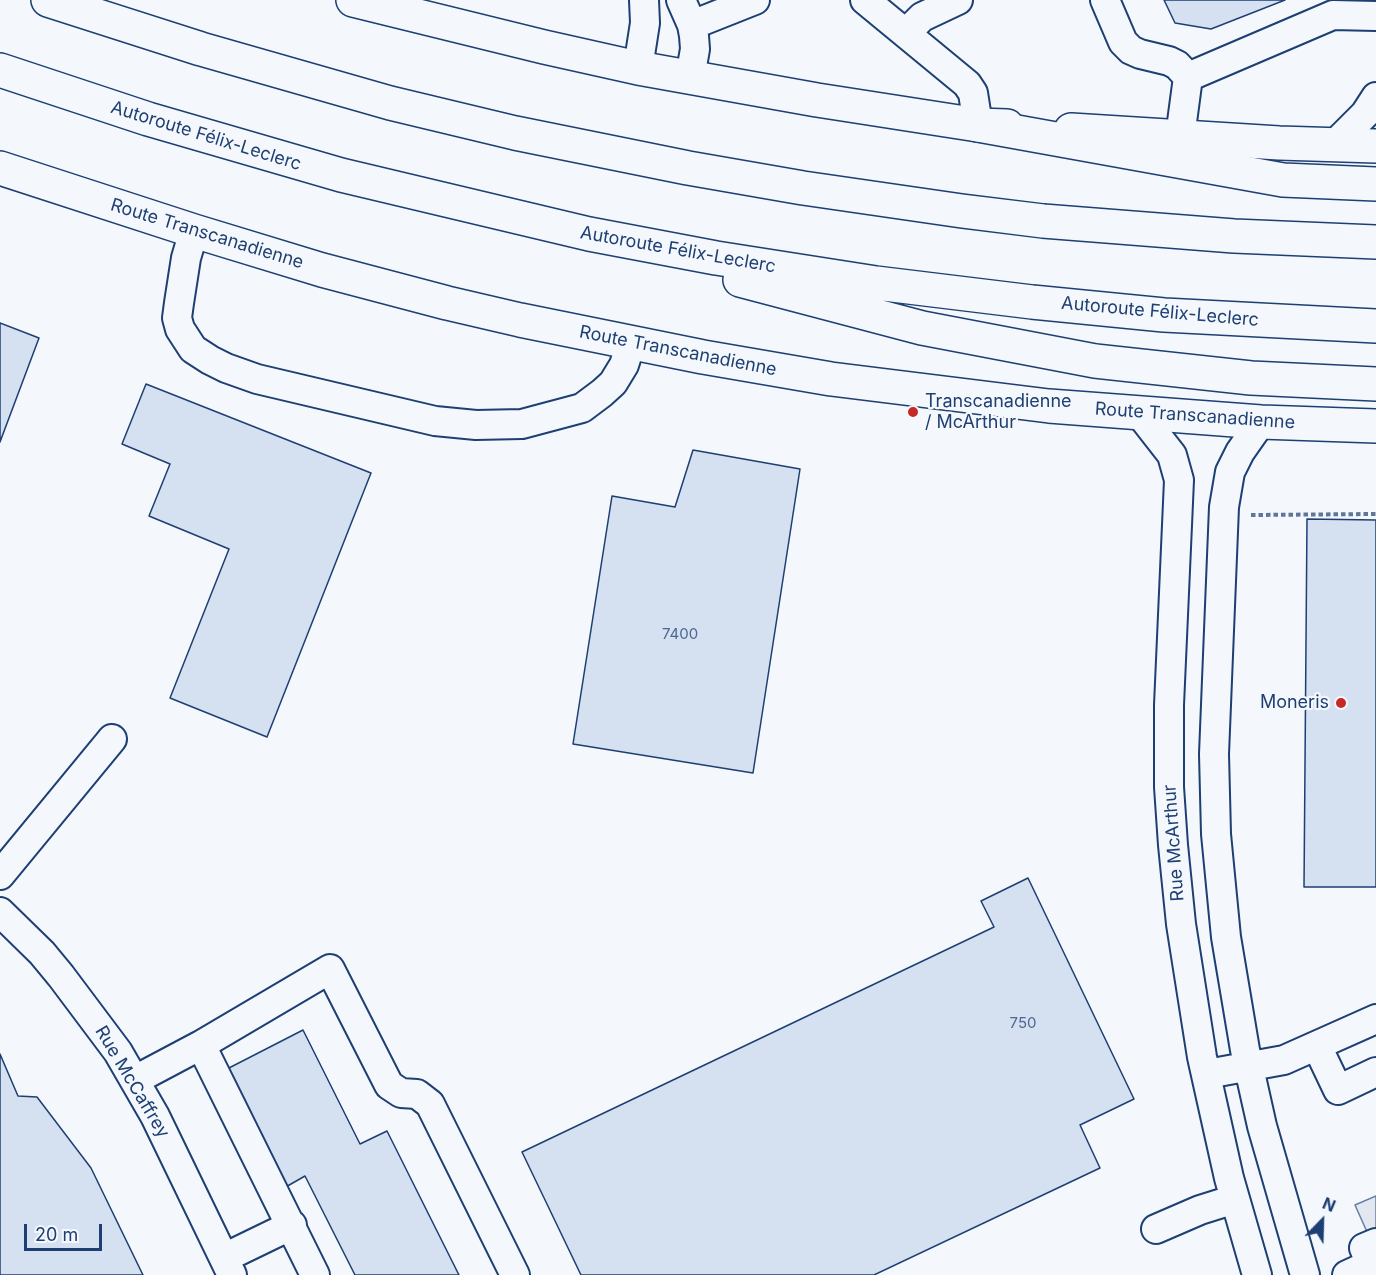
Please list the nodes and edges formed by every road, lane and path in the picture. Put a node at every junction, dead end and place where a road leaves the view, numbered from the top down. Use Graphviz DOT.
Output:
graph roads {
  1 [pos="48,0"];
  2 [pos="353,0"];
  3 [pos="644,0"];
  4 [pos="755,0"];
  5 [pos="866,0"];
  6 [pos="958,0"];
  7 [pos="1105,0"];
  8 [pos="686,13"];
  9 [pos="1376,16"];
  10 [pos="906,33"];
  11 [pos="638,68"];
  12 [pos="0,70"];
  13 [pos="1188,77"];
  14 [pos="690,78"];
  15 [pos="1376,97"];
  16 [pos="978,125"];
  17 [pos="1180,137"];
  18 [pos="1334,145"];
  19 [pos="1376,146"];
  20 [pos="0,168"];
  21 [pos="1376,184"];
  22 [pos="194,231"];
  23 [pos="589,234"];
  24 [pos="1376,242"];
  25 [pos="1376,326"];
  26 [pos="631,343"];
  27 [pos="1376,384"];
  28 [pos="1140,414"];
  29 [pos="1262,422"];
  30 [pos="1376,426"];
  31 [pos="1242,514"];
  32 [pos="1376,514"];
  33 [pos="112,739"];
  34 [pos="1215,786"];
  35 [pos="1169,787"];
  36 [pos="0,876"];
  37 [pos="0,912"];
  38 [pos="1376,1019"];
  39 [pos="201,1045"];
  40 [pos="1317,1046"];
  41 [pos="1249,1067"];
  42 [pos="1376,1072"];
  43 [pos="1207,1074"];
  44 [pos="135,1080"];
  45 [pos="1235,1199"];
  46 [pos="292,1225"];
  47 [pos="1155,1229"];
  48 [pos="228,1267"];
  49 [pos="315,1275"];
  50 [pos="515,1275"];
  51 [pos="1257,1275"];
  52 [pos="1305,1275"];
  1 -- 24 [label="main road"];
  2 -- 11 [label="main road"];
  3 -- 11 [label="street"];
  4 -- 8 [label="street"];
  5 -- 10 [label="street"];
  6 -- 10 [label="street"];
  7 -- 13 [label="street"];
  8 -- 14 [label="street"];
  9 -- 13 [label="street"];
  10 -- 16 [label="street"];
  11 -- 14 [label="main road"];
  12 -- 23 [label="main road, Autoroute Félix-Leclerc"];
  13 -- 17 [label="street"];
  14 -- 16 [label="main road"];
  15 -- 18 [label="street"];
  16 -- 17 [label="main road"];
  16 -- 21 [label="main road"];
  17 -- 18 [label="main road"];
  18 -- 19 [label="main road"];
  20 -- 22 [label="main road, Route Transcanadienne"];
  22 -- 26 [label="main road, Route Transcanadienne"];
  22 -- 26 [label="street"];
  23 -- 25 [label="main road, Autoroute Félix-Leclerc"];
  23 -- 27 [label="main road"];
  26 -- 28 [label="main road, Route Transcanadienne"];
  28 -- 29 [label="main road, Route Transcanadienne"];
  28 -- 35 [label="street, Rue McArthur"];
  29 -- 30 [label="main road, Route Transcanadienne"];
  29 -- 34 [label="street"];
  31 -- 32 [label="path"];
  33 -- 36 [label="street"];
  34 -- 35 [label="street"];
  34 -- 41 [label="street"];
  35 -- 43 [label="street, Rue McArthur"];
  37 -- 44 [label="street, Rue McCaffrey"];
  38 -- 40 [label="street"];
  39 -- 44 [label="street"];
  39 -- 46 [label="street"];
  39 -- 50 [label="street"];
  40 -- 41 [label="street"];
  40 -- 42 [label="street"];
  41 -- 43 [label="street"];
  41 -- 52 [label="street"];
  43 -- 45 [label="street, Rue McArthur"];
  44 -- 48 [label="street, Rue McCaffrey"];
  45 -- 47 [label="street"];
  45 -- 51 [label="street, Rue McArthur"];
  46 -- 48 [label="street"];
  46 -- 49 [label="street"];
}
